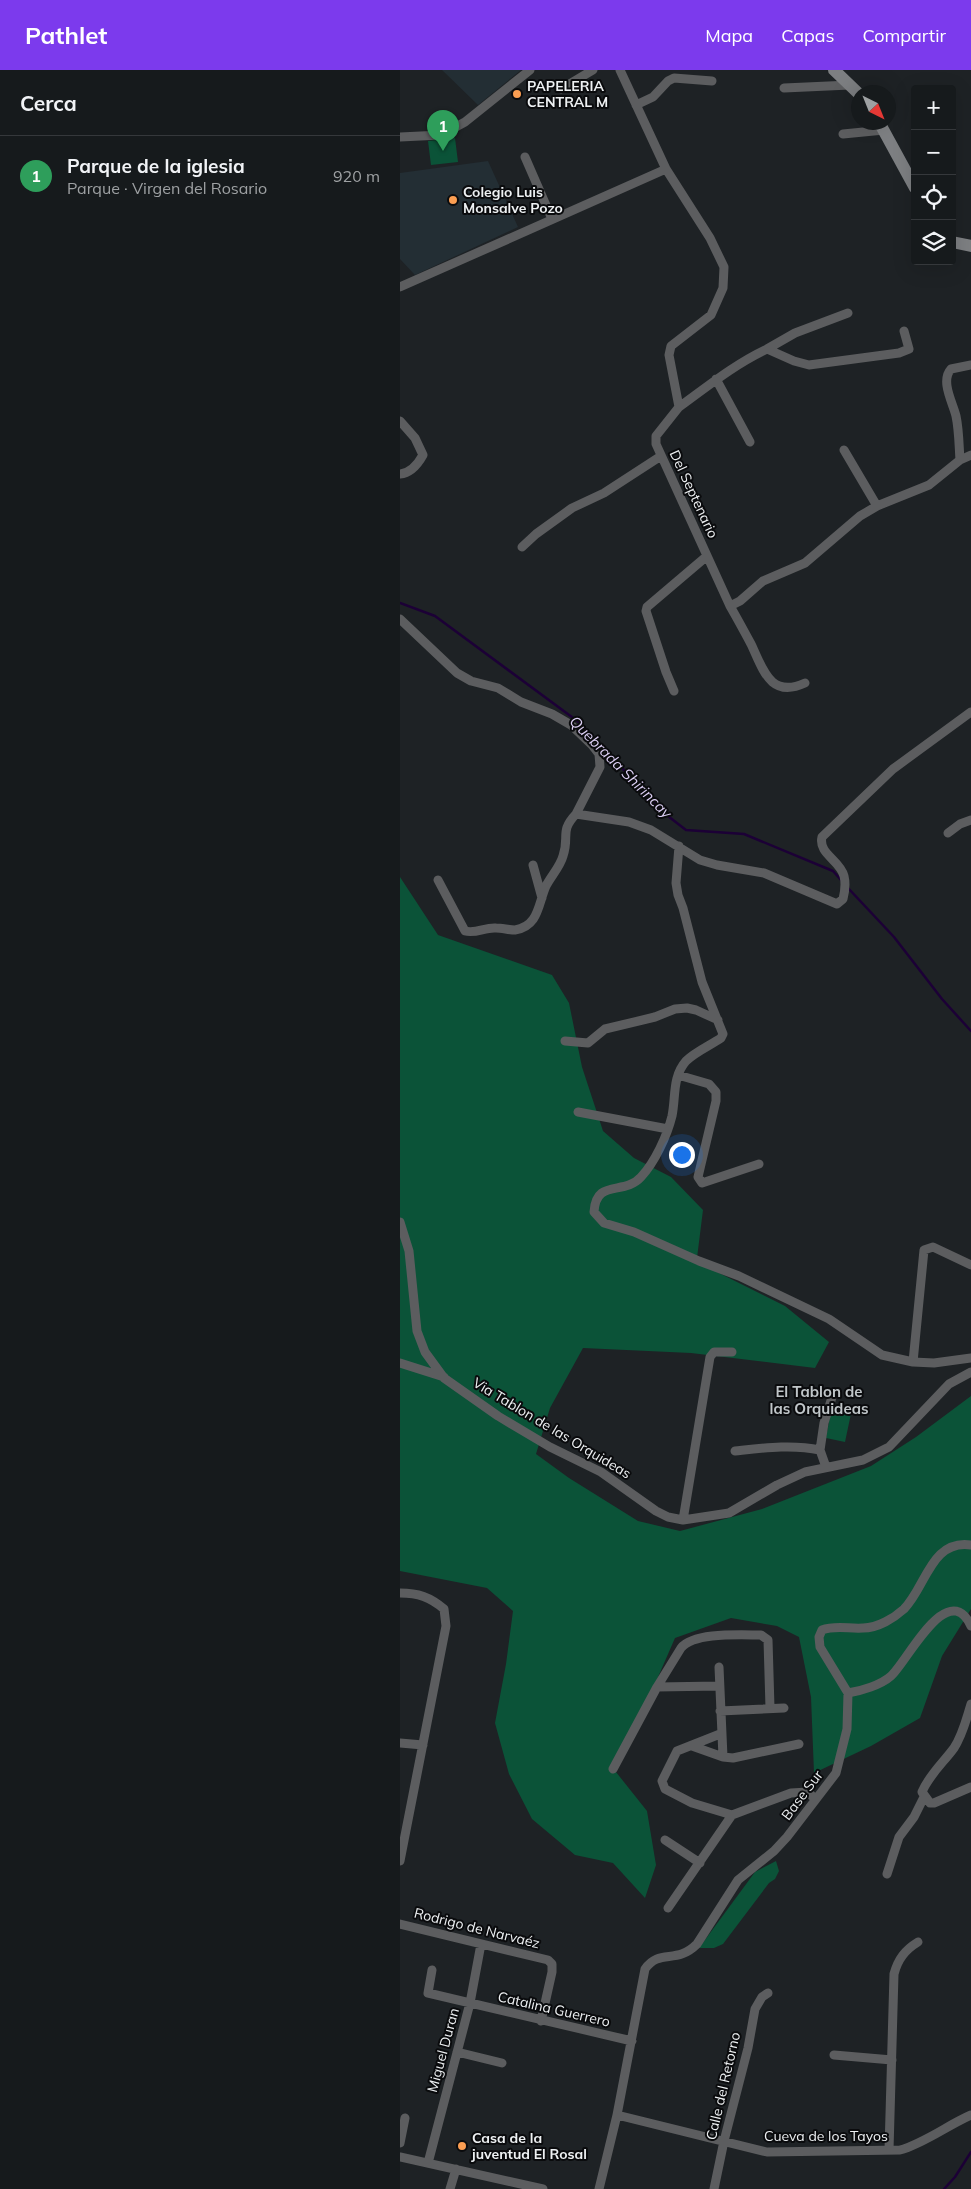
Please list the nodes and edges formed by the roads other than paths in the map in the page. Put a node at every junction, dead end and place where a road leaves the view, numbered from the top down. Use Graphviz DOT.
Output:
graph roads {
  1 [pos="530,70"];
  2 [pos="593,70"];
  3 [pos="620,70"];
  4 [pos="834,70"];
  5 [pos="712,81"];
  6 [pos="851,86"];
  7 [pos="784,88"];
  8 [pos="561,89"];
  9 [pos="851,89"];
  10 [pos="636,106"];
  11 [pos="862,130"];
  12 [pos="884,130"];
  13 [pos="843,134"];
  14 [pos="400,137"];
  15 [pos="525,157"];
  16 [pos="666,169"];
  17 [pos="911,180"];
  18 [pos="552,219"];
  19 [pos="956,243"];
  20 [pos="971,246"];
  21 [pos="400,288"];
  22 [pos="848,313"];
  23 [pos="904,331"];
  24 [pos="767,349"];
  25 [pos="971,365"];
  26 [pos="716,379"];
  27 [pos="679,407"];
  28 [pos="400,421"];
  29 [pos="750,442"];
  30 [pos="844,450"];
  31 [pos="971,455"];
  32 [pos="661,456"];
  33 [pos="960,460"];
  34 [pos="400,474"];
  35 [pos="877,506"];
  36 [pos="522,547"];
  37 [pos="707,556"];
  38 [pos="730,606"];
  39 [pos="400,619"];
  40 [pos="805,683"];
  41 [pos="674,691"];
  42 [pos="971,712"];
  43 [pos="576,814"];
  44 [pos="971,820"];
  45 [pos="948,833"];
  46 [pos="679,846"];
  47 [pos="533,866"];
  48 [pos="438,880"];
  49 [pos="542,898"];
  50 [pos="719,1020"];
  51 [pos="565,1041"];
  52 [pos="678,1075"];
  53 [pos="578,1112"];
  54 [pos="668,1129"];
  55 [pos="759,1164"];
  56 [pos="400,1222"];
  57 [pos="971,1265"];
  58 [pos="732,1352"];
  59 [pos="971,1358"];
  60 [pos="913,1362"];
  61 [pos="400,1363"];
  62 [pos="971,1372"];
  63 [pos="444,1378"];
  64 [pos="833,1394"];
  65 [pos="820,1450"];
  66 [pos="735,1451"];
  67 [pos="826,1467"];
  68 [pos="684,1520"];
  69 [pos="971,1545"];
  70 [pos="400,1593"];
  71 [pos="971,1626"];
  72 [pos="719,1667"];
  73 [pos="719,1686"];
  74 [pos="657,1687"];
  75 [pos="848,1693"];
  76 [pos="971,1704"];
  77 [pos="770,1708"];
  78 [pos="784,1708"];
  79 [pos="720,1711"];
  80 [pos="720,1734"];
  81 [pos="400,1744"];
  82 [pos="799,1744"];
  83 [pos="423,1745"];
  84 [pos="692,1746"];
  85 [pos="723,1757"];
  86 [pos="613,1768"];
  87 [pos="971,1787"];
  88 [pos="924,1798"];
  89 [pos="816,1799"];
  90 [pos="732,1814"];
  91 [pos="665,1840"];
  92 [pos="400,1860"];
  93 [pos="700,1863"];
  94 [pos="887,1874"];
  95 [pos="668,1908"];
  96 [pos="400,1924"];
  97 [pos="918,1942"];
  98 [pos="481,1944"];
  99 [pos="432,1970"];
  100 [pos="768,1993"];
  101 [pos="470,2003"];
  102 [pos="541,2021"];
  103 [pos="632,2041"];
  104 [pos="457,2052"];
  105 [pos="834,2055"];
  106 [pos="892,2060"];
  107 [pos="502,2063"];
  108 [pos="617,2115"];
  109 [pos="971,2115"];
  110 [pos="405,2118"];
  111 [pos="724,2141"];
  112 [pos="400,2142"];
  113 [pos="889,2150"];
  114 [pos="400,2157"];
  115 [pos="428,2163"];
  116 [pos="456,2169"];
  117 [pos="450,2189"];
  118 [pos="543,2189"];
  119 [pos="599,2189"];
  120 [pos="714,2189"];
  1 -- 14 [label="street"];
  2 -- 8 [label="street"];
  3 -- 10 [label="street"];
  4 -- 6 [label="street"];
  5 -- 10 [label="street"];
  7 -- 9 [label="street"];
  10 -- 16 [label="street"];
  11 -- 13 [label="street"];
  12 -- 17 [label="street"];
  15 -- 18 [label="street"];
  16 -- 18 [label="street"];
  16 -- 27 [label="street"];
  18 -- 21 [label="street"];
  19 -- 20 [label="street"];
  22 -- 24 [label="street"];
  23 -- 24 [label="street"];
  24 -- 26 [label="street"];
  25 -- 33 [label="street"];
  26 -- 27 [label="street"];
  26 -- 29 [label="street"];
  27 -- 32 [label="street, Del Septenario"];
  28 -- 34 [label="street"];
  30 -- 35 [label="street"];
  31 -- 33 [label="street"];
  32 -- 36 [label="street"];
  32 -- 37 [label="street, Del Septenario"];
  33 -- 35 [label="street"];
  35 -- 38 [label="street"];
  37 -- 38 [label="street, Del Septenario"];
  37 -- 41 [label="street"];
  38 -- 40 [label="street, Del Septenario"];
  39 -- 43 [label="street"];
  42 -- 46 [label="street"];
  43 -- 46 [label="street"];
  43 -- 49 [label="street"];
  44 -- 45 [label="street"];
  46 -- 50 [label="street"];
  47 -- 49 [label="street"];
  48 -- 49 [label="street"];
  50 -- 51 [label="street"];
  50 -- 52 [label="street"];
  52 -- 54 [label="street"];
  52 -- 55 [label="street"];
  53 -- 54 [label="street"];
  54 -- 60 [label="street"];
  56 -- 63 [label="street, Via Tablon de las Orquideas"];
  57 -- 60 [label="street"];
  58 -- 68 [label="street"];
  59 -- 60 [label="street"];
  61 -- 63 [label="street"];
  62 -- 67 [label="street, Via Tablon de las Orquideas"];
  63 -- 68 [label="street, Via Tablon de las Orquideas"];
  64 -- 65 [label="street"];
  65 -- 66 [label="street"];
  65 -- 67 [label="street"];
  67 -- 68 [label="street, Via Tablon de las Orquideas"];
  69 -- 75 [label="street"];
  70 -- 83 [label="street"];
  71 -- 75 [label="street"];
  72 -- 73 [label="street"];
  73 -- 74 [label="street"];
  73 -- 79 [label="street"];
  74 -- 77 [label="street"];
  74 -- 86 [label="street"];
  75 -- 89 [label="street, Base Sur"];
  76 -- 88 [label="street"];
  77 -- 78 [label="street"];
  77 -- 79 [label="street"];
  79 -- 80 [label="street"];
  80 -- 84 [label="street"];
  80 -- 85 [label="street"];
  81 -- 83 [label="street"];
  82 -- 85 [label="street"];
  83 -- 92 [label="street"];
  84 -- 85 [label="street"];
  84 -- 90 [label="street"];
  87 -- 88 [label="street"];
  88 -- 94 [label="street"];
  89 -- 90 [label="street"];
  89 -- 103 [label="street, Base Sur"];
  90 -- 93 [label="street"];
  91 -- 93 [label="street"];
  93 -- 95 [label="street"];
  96 -- 98 [label="street, Rodrigo de Narvaéz"];
  97 -- 106 [label="street"];
  98 -- 101 [label="street, Miguel Duran"];
  98 -- 102 [label="street, Rodrigo de Narvaéz"];
  99 -- 101 [label="street, Catalina Guerrero"];
  100 -- 111 [label="street, Calle del Retorno"];
  101 -- 102 [label="street, Catalina Guerrero"];
  101 -- 104 [label="street, Miguel Duran"];
  102 -- 103 [label="street, Catalina Guerrero"];
  103 -- 108 [label="street, Base Sur"];
  104 -- 107 [label="street"];
  104 -- 115 [label="street, Miguel Duran"];
  105 -- 106 [label="street"];
  106 -- 113 [label="street"];
  108 -- 111 [label="street, Cueva de los Tayos"];
  108 -- 119 [label="street"];
  109 -- 113 [label="street, Cueva de los Tayos"];
  110 -- 112 [label="street"];
  111 -- 113 [label="street, Cueva de los Tayos"];
  111 -- 120 [label="street, Calle del Retorno"];
  114 -- 115 [label="street"];
  115 -- 116 [label="street"];
  116 -- 117 [label="street"];
  116 -- 118 [label="street"];
}
